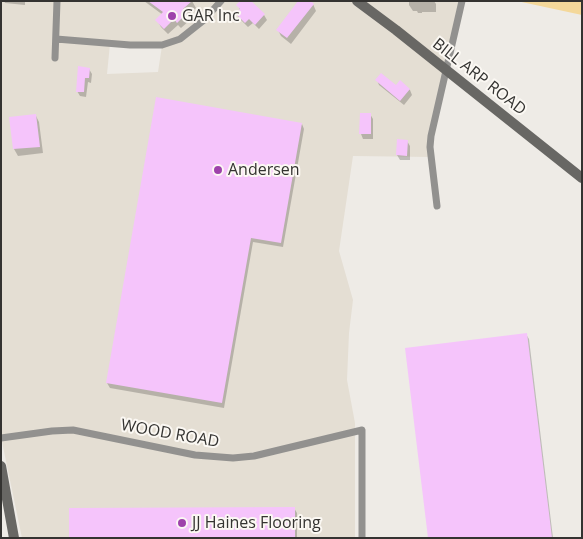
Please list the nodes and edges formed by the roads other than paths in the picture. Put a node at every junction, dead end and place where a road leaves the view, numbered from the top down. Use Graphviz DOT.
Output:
graph roads {
  1 [pos="57,1"];
  2 [pos="221,1"];
  3 [pos="357,1"];
  4 [pos="462,1"];
  5 [pos="56,39"];
  6 [pos="55,58"];
  7 [pos="446,70"];
  8 [pos="582,178"];
  9 [pos="437,206"];
  10 [pos="1,438"];
  11 [pos="1,466"];
  12 [pos="14,538"];
  13 [pos="362,538"];
  1 -- 5 [label="street"];
  2 -- 5 [label="street"];
  3 -- 7 [label="main road, BILL ARP ROAD"];
  4 -- 7 [label="street"];
  5 -- 6 [label="street"];
  7 -- 8 [label="main road, BILL ARP ROAD"];
  7 -- 9 [label="street"];
  10 -- 13 [label="street, WOOD ROAD"];
  11 -- 12 [label="main road"];
}
